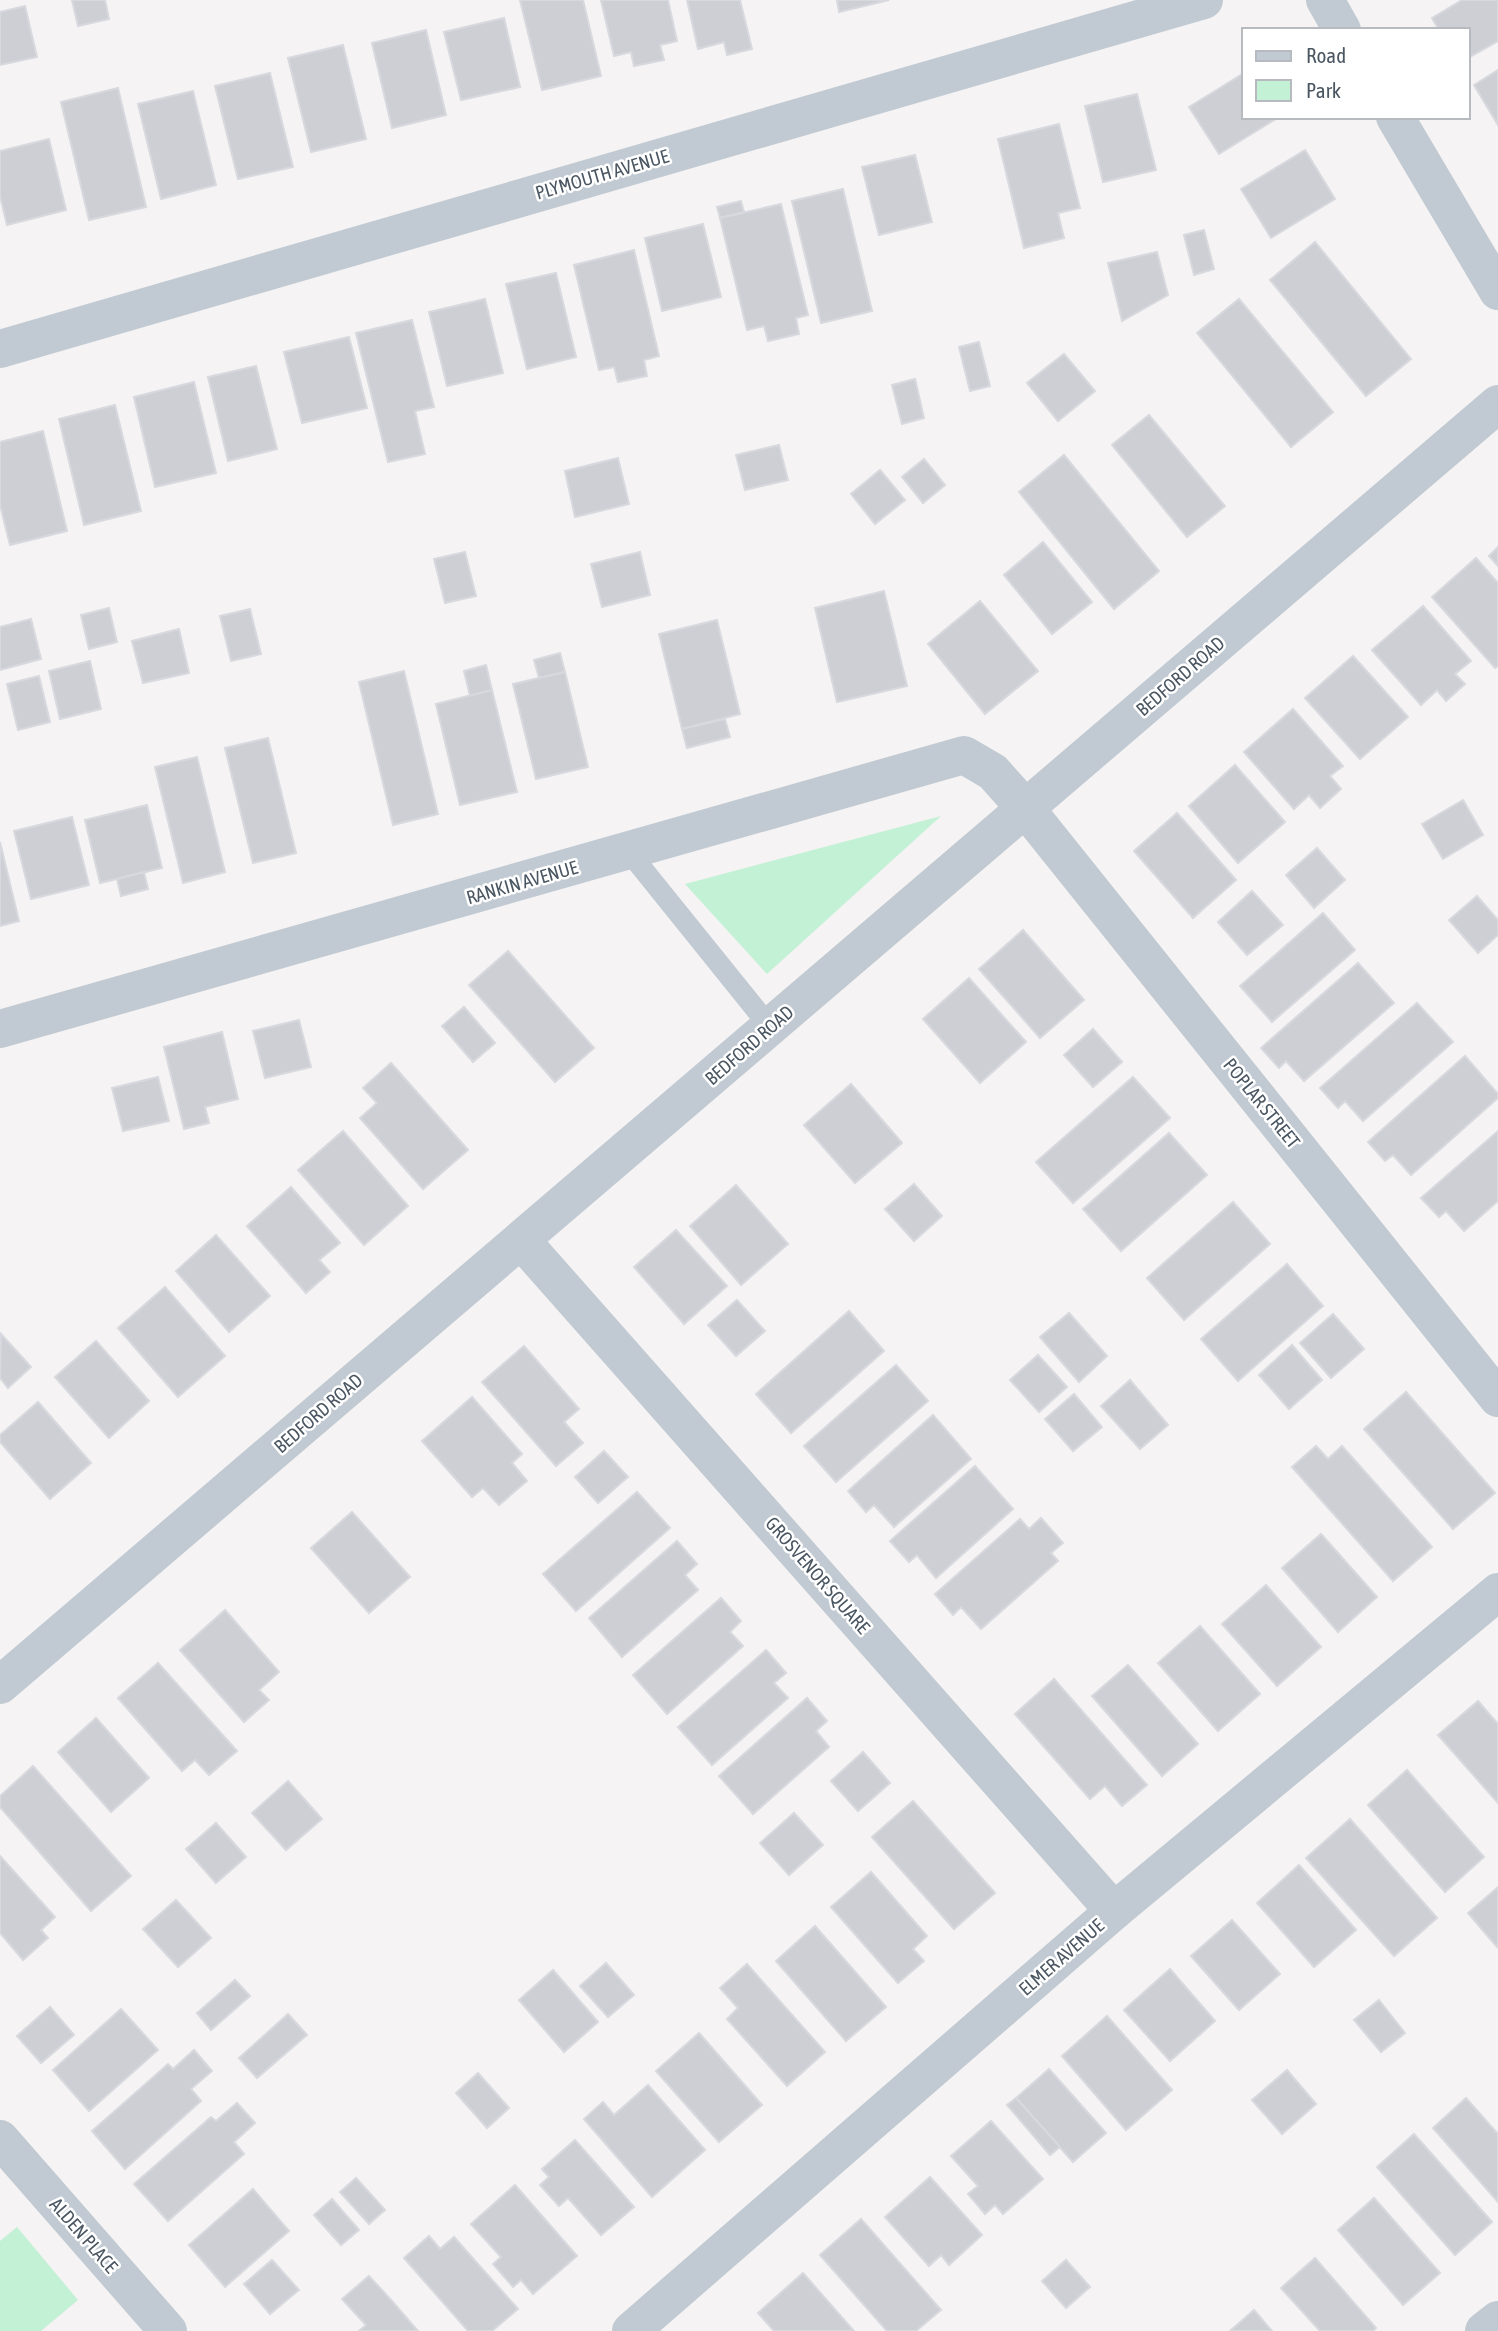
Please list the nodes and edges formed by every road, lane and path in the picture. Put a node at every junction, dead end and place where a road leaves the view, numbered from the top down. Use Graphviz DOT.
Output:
graph roads {
  1 [pos="1205,0"];
  2 [pos="1325,0"];
  3 [pos="1341,28"];
  4 [pos="1396,119"];
  5 [pos="1498,291"];
  6 [pos="0,349"];
  7 [pos="1498,404"];
  8 [pos="1026,809"];
  9 [pos="629,852"];
  10 [pos="770,1027"];
  11 [pos="0,1029"];
  12 [pos="521,1240"];
  13 [pos="1498,1398"];
  14 [pos="1498,1592"];
  15 [pos="0,1685"];
  16 [pos="1114,1911"];
  17 [pos="0,2139"];
  18 [pos="1498,2320"];
  19 [pos="168,2331"];
  20 [pos="631,2331"];
  21 [pos="1485,2331"];
  1 -- 6 [label="street, PLYMOUTH AVENUE"];
  2 -- 3 [label="street"];
  4 -- 5 [label="street"];
  7 -- 8 [label="street, BEDFORD ROAD"];
  8 -- 9 [label="street, RANKIN AVENUE"];
  8 -- 10 [label="street, BEDFORD ROAD"];
  8 -- 13 [label="street, POPLAR STREET"];
  9 -- 10 [label="lane"];
  9 -- 11 [label="street, RANKIN AVENUE"];
  10 -- 12 [label="street, BEDFORD ROAD"];
  12 -- 15 [label="street, BEDFORD ROAD"];
  12 -- 16 [label="street, GROSVENOR SQUARE"];
  14 -- 16 [label="street, ELMER AVENUE"];
  16 -- 20 [label="street, ELMER AVENUE"];
  17 -- 19 [label="street, ALDEN PLACE"];
  18 -- 21 [label="street"];
}
